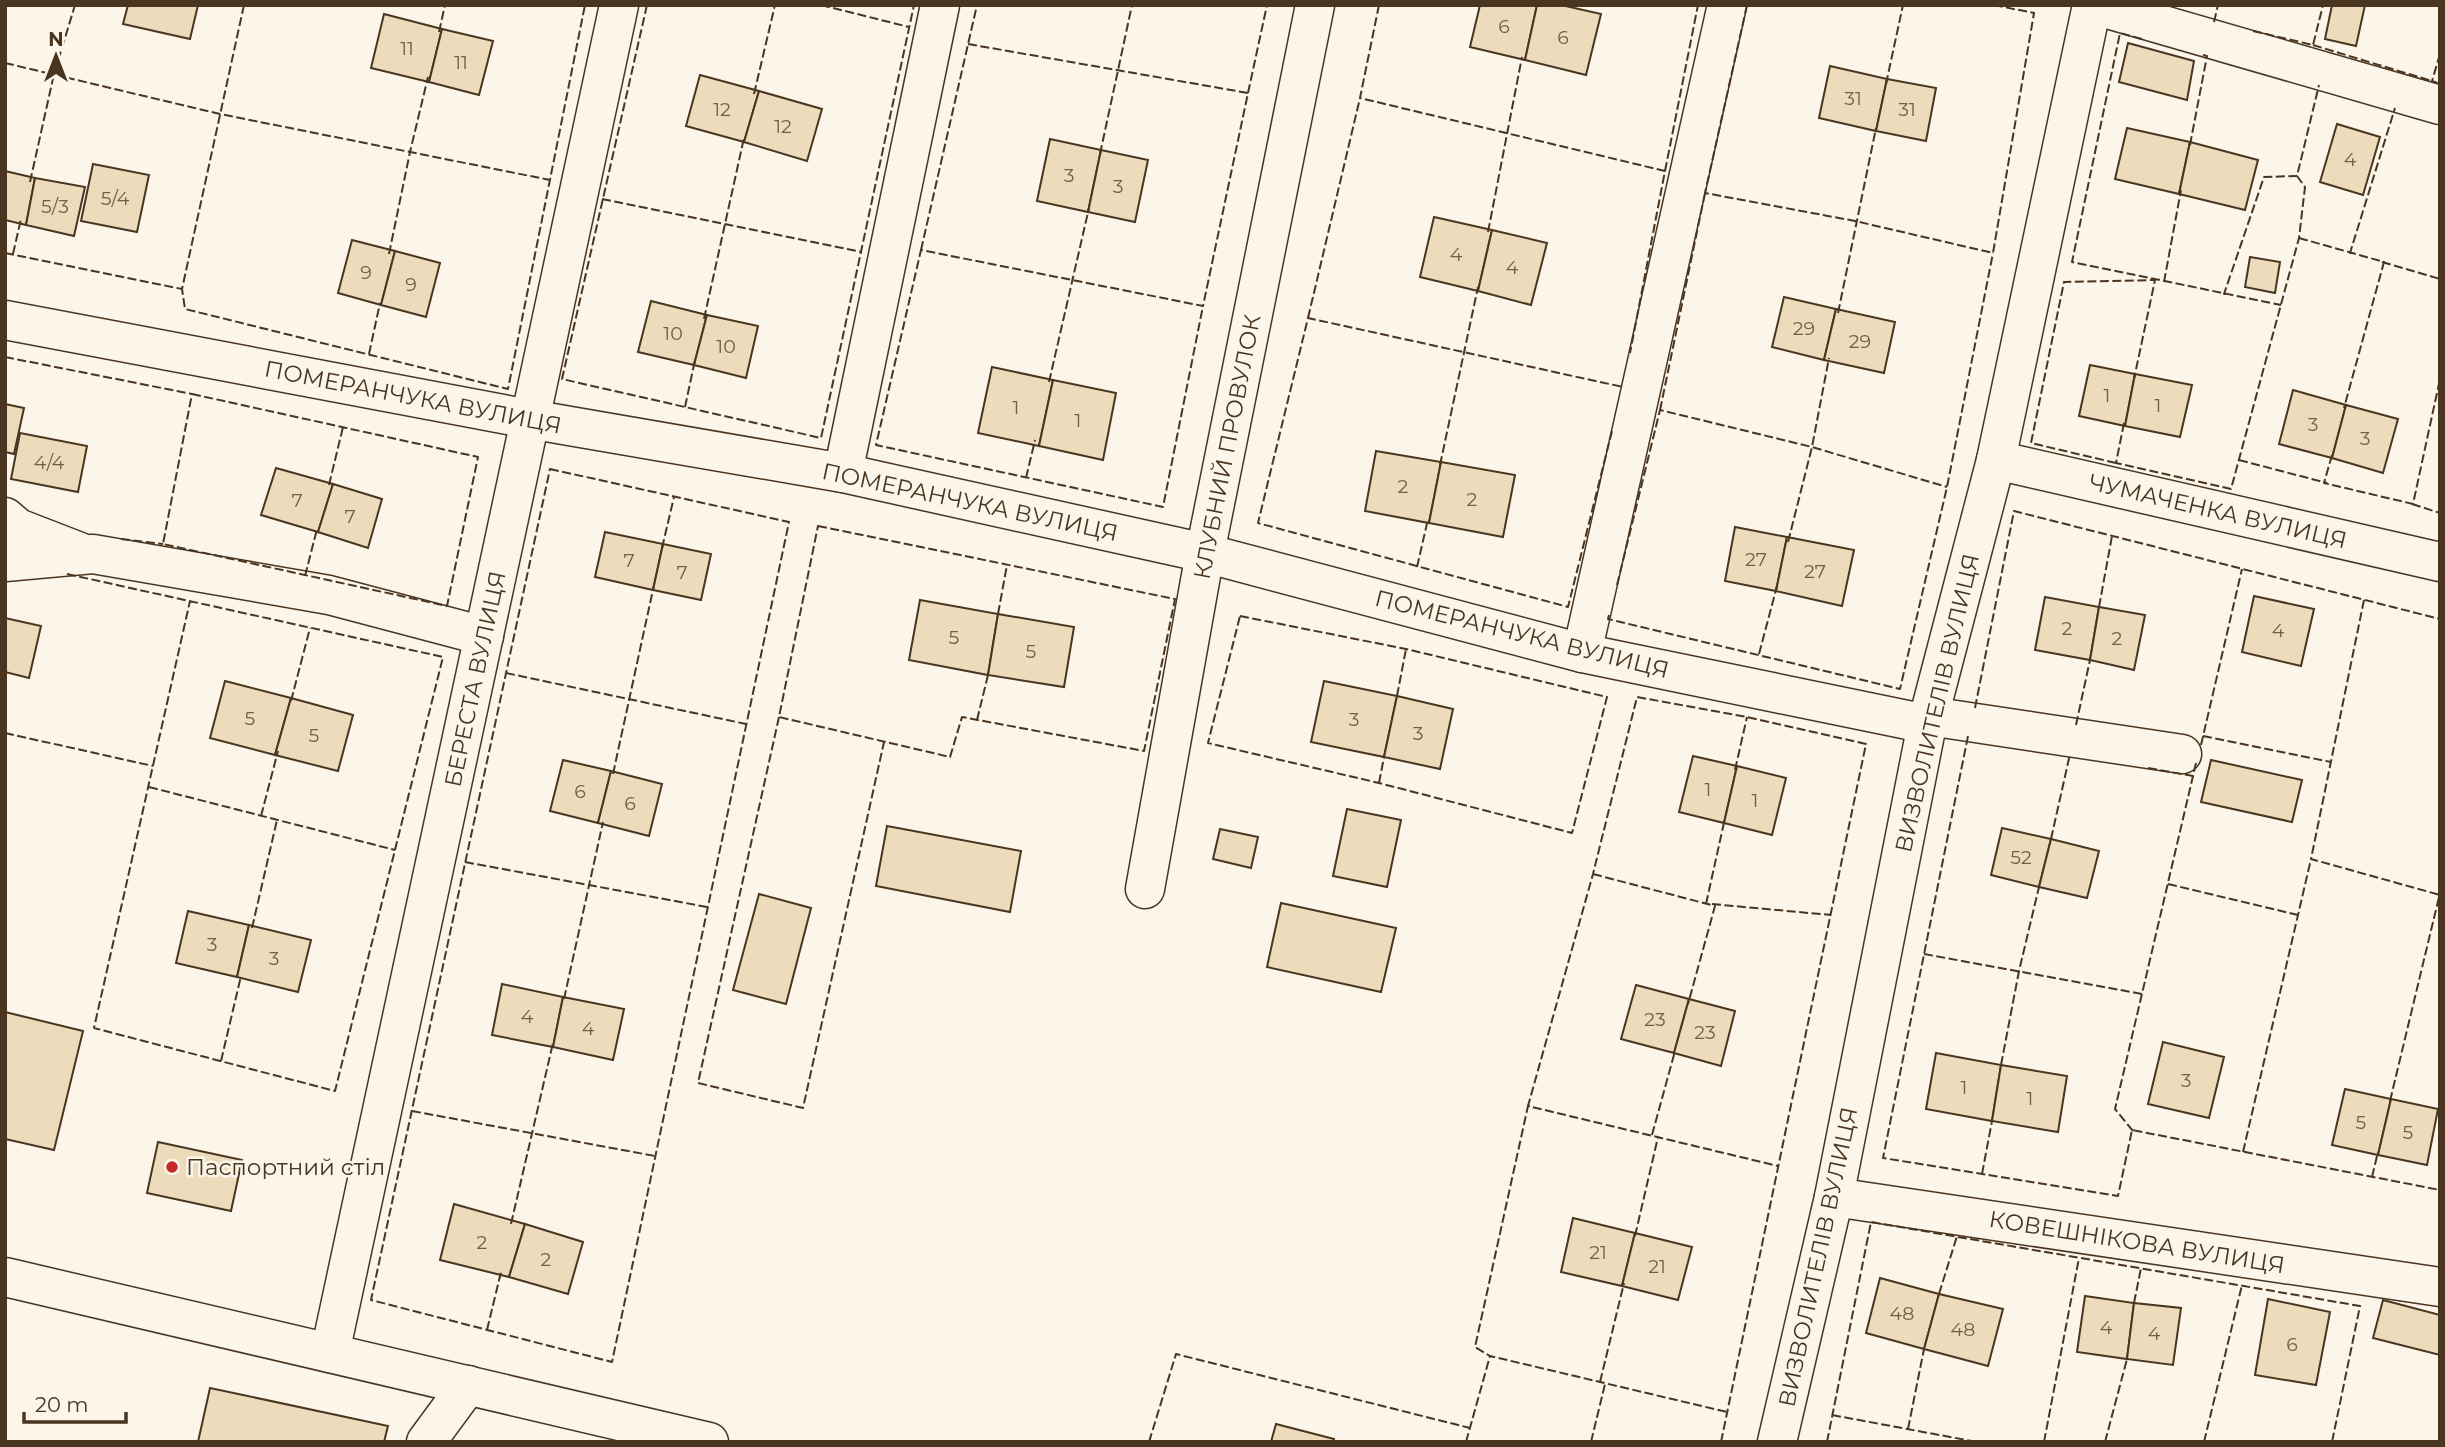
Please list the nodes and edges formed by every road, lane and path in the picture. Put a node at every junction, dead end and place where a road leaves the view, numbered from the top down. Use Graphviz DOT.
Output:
graph roads {
  1 [pos="620,5"];
  2 [pos="940,5"];
  3 [pos="1315,5"];
  4 [pos="1727,5"];
  5 [pos="2093,5"];
  6 [pos="2440,104"];
  7 [pos="5,320"];
  8 [pos="529,419"];
  9 [pos="1996,460"];
  10 [pos="843,472"];
  11 [pos="5,517"];
  12 [pos="1205,553"];
  13 [pos="86,554"];
  14 [pos="5,562"];
  15 [pos="2440,562"];
  16 [pos="484,636"];
  17 [pos="1581,653"];
  18 [pos="1928,720"];
  19 [pos="2182,754"];
  20 [pos="1145,889"];
  21 [pos="1834,1197"];
  22 [pos="5,1277"];
  23 [pos="2440,1287"];
  24 [pos="330,1353"];
  25 [pos="468,1385"];
  26 [pos="426,1442"];
  27 [pos="709,1442"];
  28 [pos="1777,1442"];
  1 -- 8 [label="street, БЕРЕСТА ВУЛИЦЯ"];
  2 -- 10 [label="street"];
  3 -- 12 [label="street, КЛУБНИЙ ПРОВУЛОК"];
  4 -- 17 [label="street"];
  5 -- 6 [label="street"];
  5 -- 9 [label="street, ВИЗВОЛИТЕЛІВ ВУЛИЦЯ"];
  7 -- 8 [label="street, ПОМЕРАНЧУКА ВУЛИЦЯ"];
  8 -- 10 [label="street, ПОМЕРАНЧУКА ВУЛИЦЯ"];
  8 -- 16 [label="street, БЕРЕСТА ВУЛИЦЯ"];
  9 -- 15 [label="street, ЧУМАЧЕНКА ВУЛИЦЯ"];
  9 -- 18 [label="street, ВИЗВОЛИТЕЛІВ ВУЛИЦЯ"];
  10 -- 12 [label="street, ПОМЕРАНЧУКА ВУЛИЦЯ"];
  11 -- 13 [label="street"];
  12 -- 17 [label="street, ПОМЕРАНЧУКА ВУЛИЦЯ"];
  12 -- 20 [label="street, КЛУБНИЙ ПРОВУЛОК"];
  13 -- 14 [label="street"];
  13 -- 16 [label="street"];
  16 -- 24 [label="street, БЕРЕСТА ВУЛИЦЯ"];
  17 -- 18 [label="street, ПОМЕРАНЧУКА ВУЛИЦЯ"];
  18 -- 19 [label="street, ПОМЕРАНЧУКА ВУЛИЦЯ"];
  18 -- 21 [label="street, ВИЗВОЛИТЕЛІВ ВУЛИЦЯ"];
  21 -- 23 [label="street, КОВЕШНІКОВА ВУЛИЦЯ"];
  21 -- 28 [label="street, ВИЗВОЛИТЕЛІВ ВУЛИЦЯ"];
  22 -- 24 [label="street"];
  24 -- 25 [label="street"];
  25 -- 26 [label="street"];
  25 -- 27 [label="street"];
}
